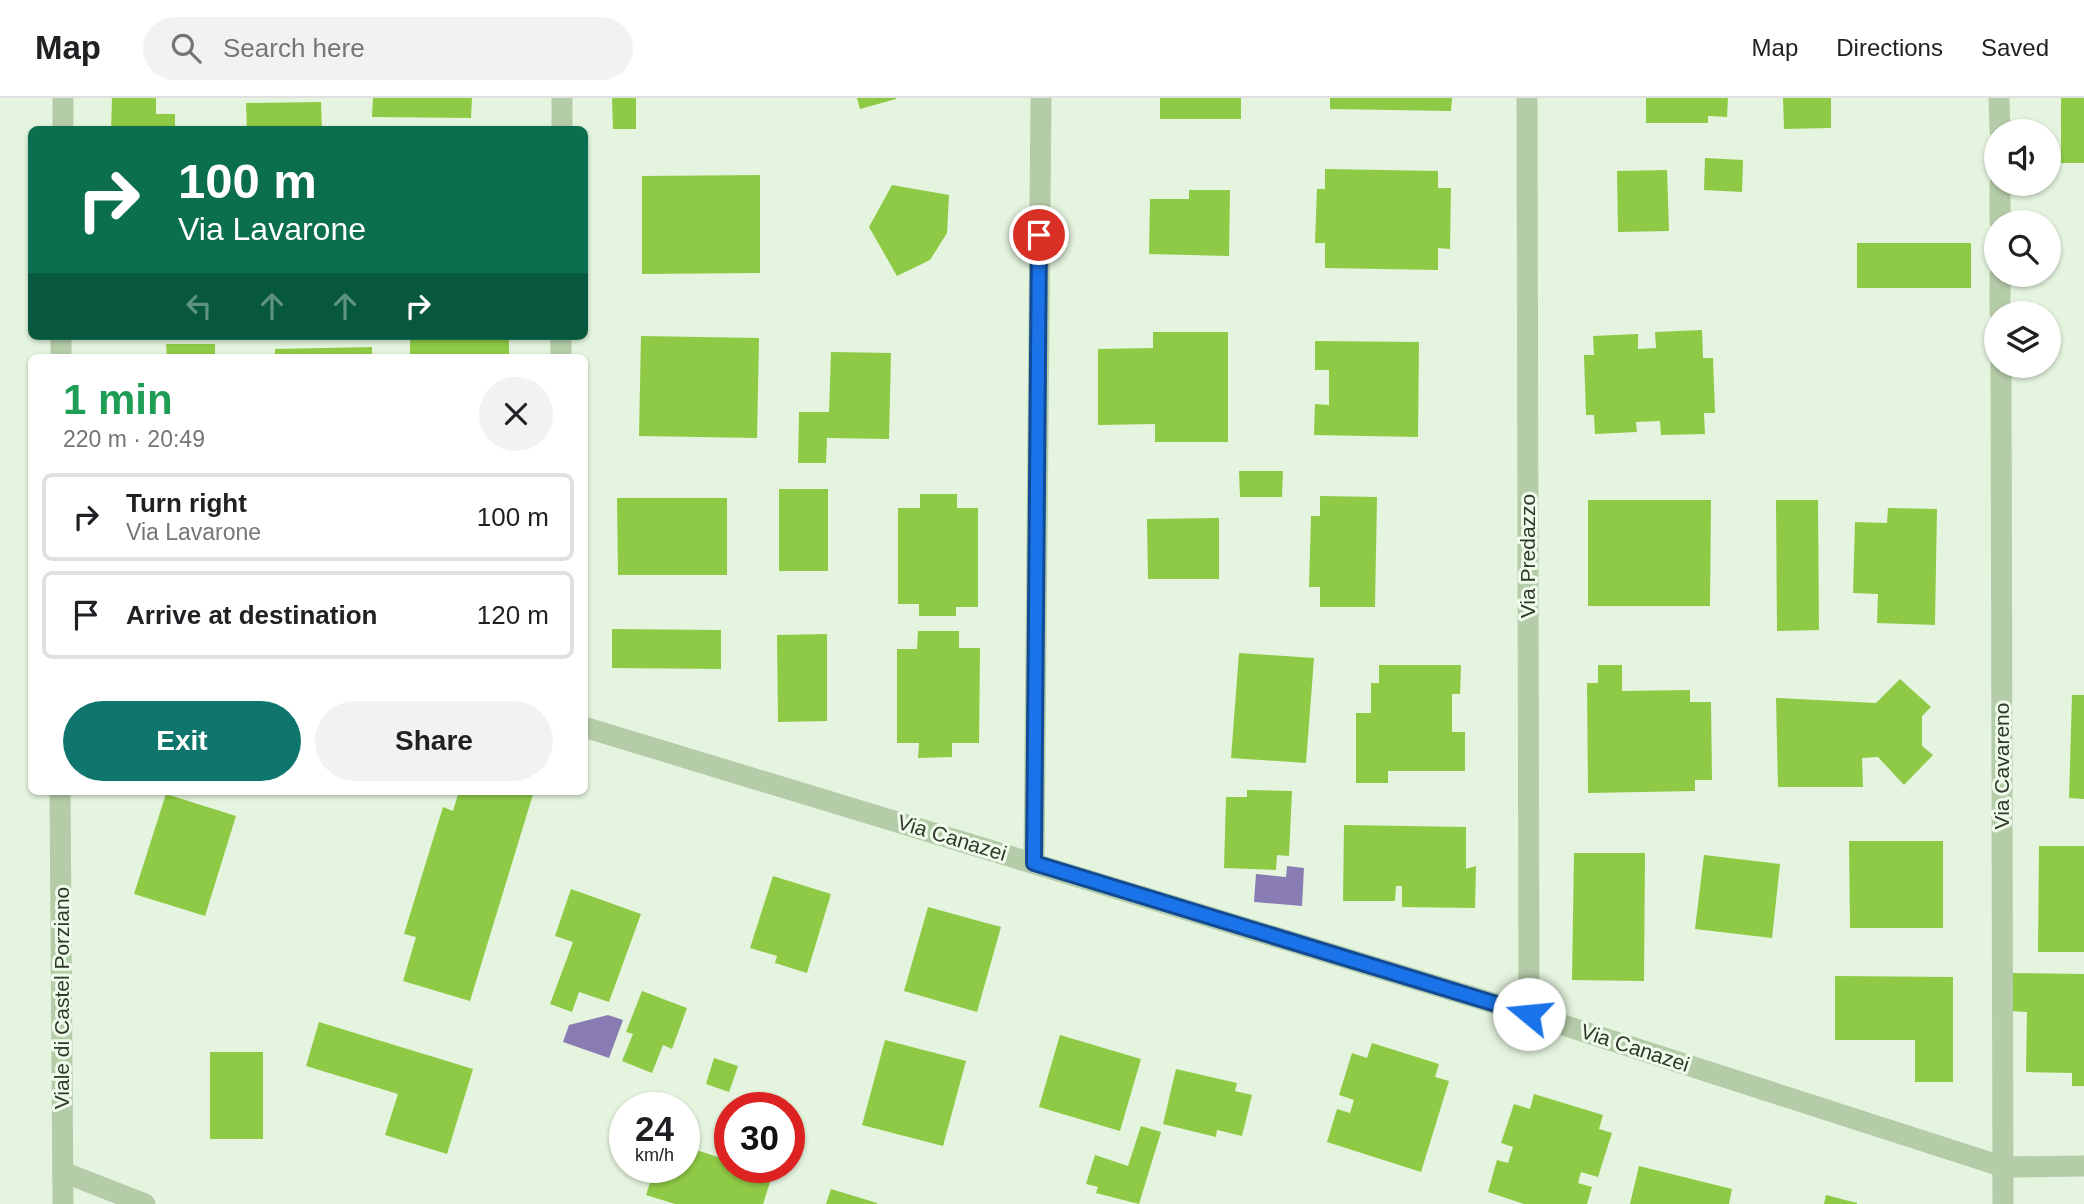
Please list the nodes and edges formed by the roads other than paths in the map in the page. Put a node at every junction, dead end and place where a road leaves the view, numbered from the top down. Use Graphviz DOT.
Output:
graph roads {
  1 [pos="63,98"];
  2 [pos="562,98"];
  3 [pos="1041,98"];
  4 [pos="1527,98"];
  5 [pos="2000,98"];
  6 [pos="2000,119"];
  7 [pos="63,126"];
  8 [pos="562,126"];
  9 [pos="2001,378"];
  10 [pos="588,728"];
  11 [pos="60,795"];
  12 [pos="1034,863"];
  13 [pos="1529,1014"];
  14 [pos="2004,1167"];
  15 [pos="2084,1167"];
  16 [pos="63,1172"];
  17 [pos="63,1204"];
  18 [pos="145,1204"];
  19 [pos="2003,1204"];
  1 -- 7 [label="street"];
  2 -- 8 [label="street"];
  3 -- 12 [label="street"];
  4 -- 13 [label="street, Via Predazzo"];
  5 -- 6 [label="street"];
  9 -- 14 [label="street, Via Cavareno"];
  10 -- 12 [label="street, Via Canazei"];
  11 -- 16 [label="street, Viale di Castel Porziano"];
  12 -- 13 [label="street, Via Canazei"];
  13 -- 14 [label="street, Via Canazei"];
  14 -- 15 [label="street, Via Canazei"];
  14 -- 19 [label="street, Via Cavareno"];
  16 -- 17 [label="street, Viale di Castel Porziano"];
  16 -- 18 [label="street"];
}
